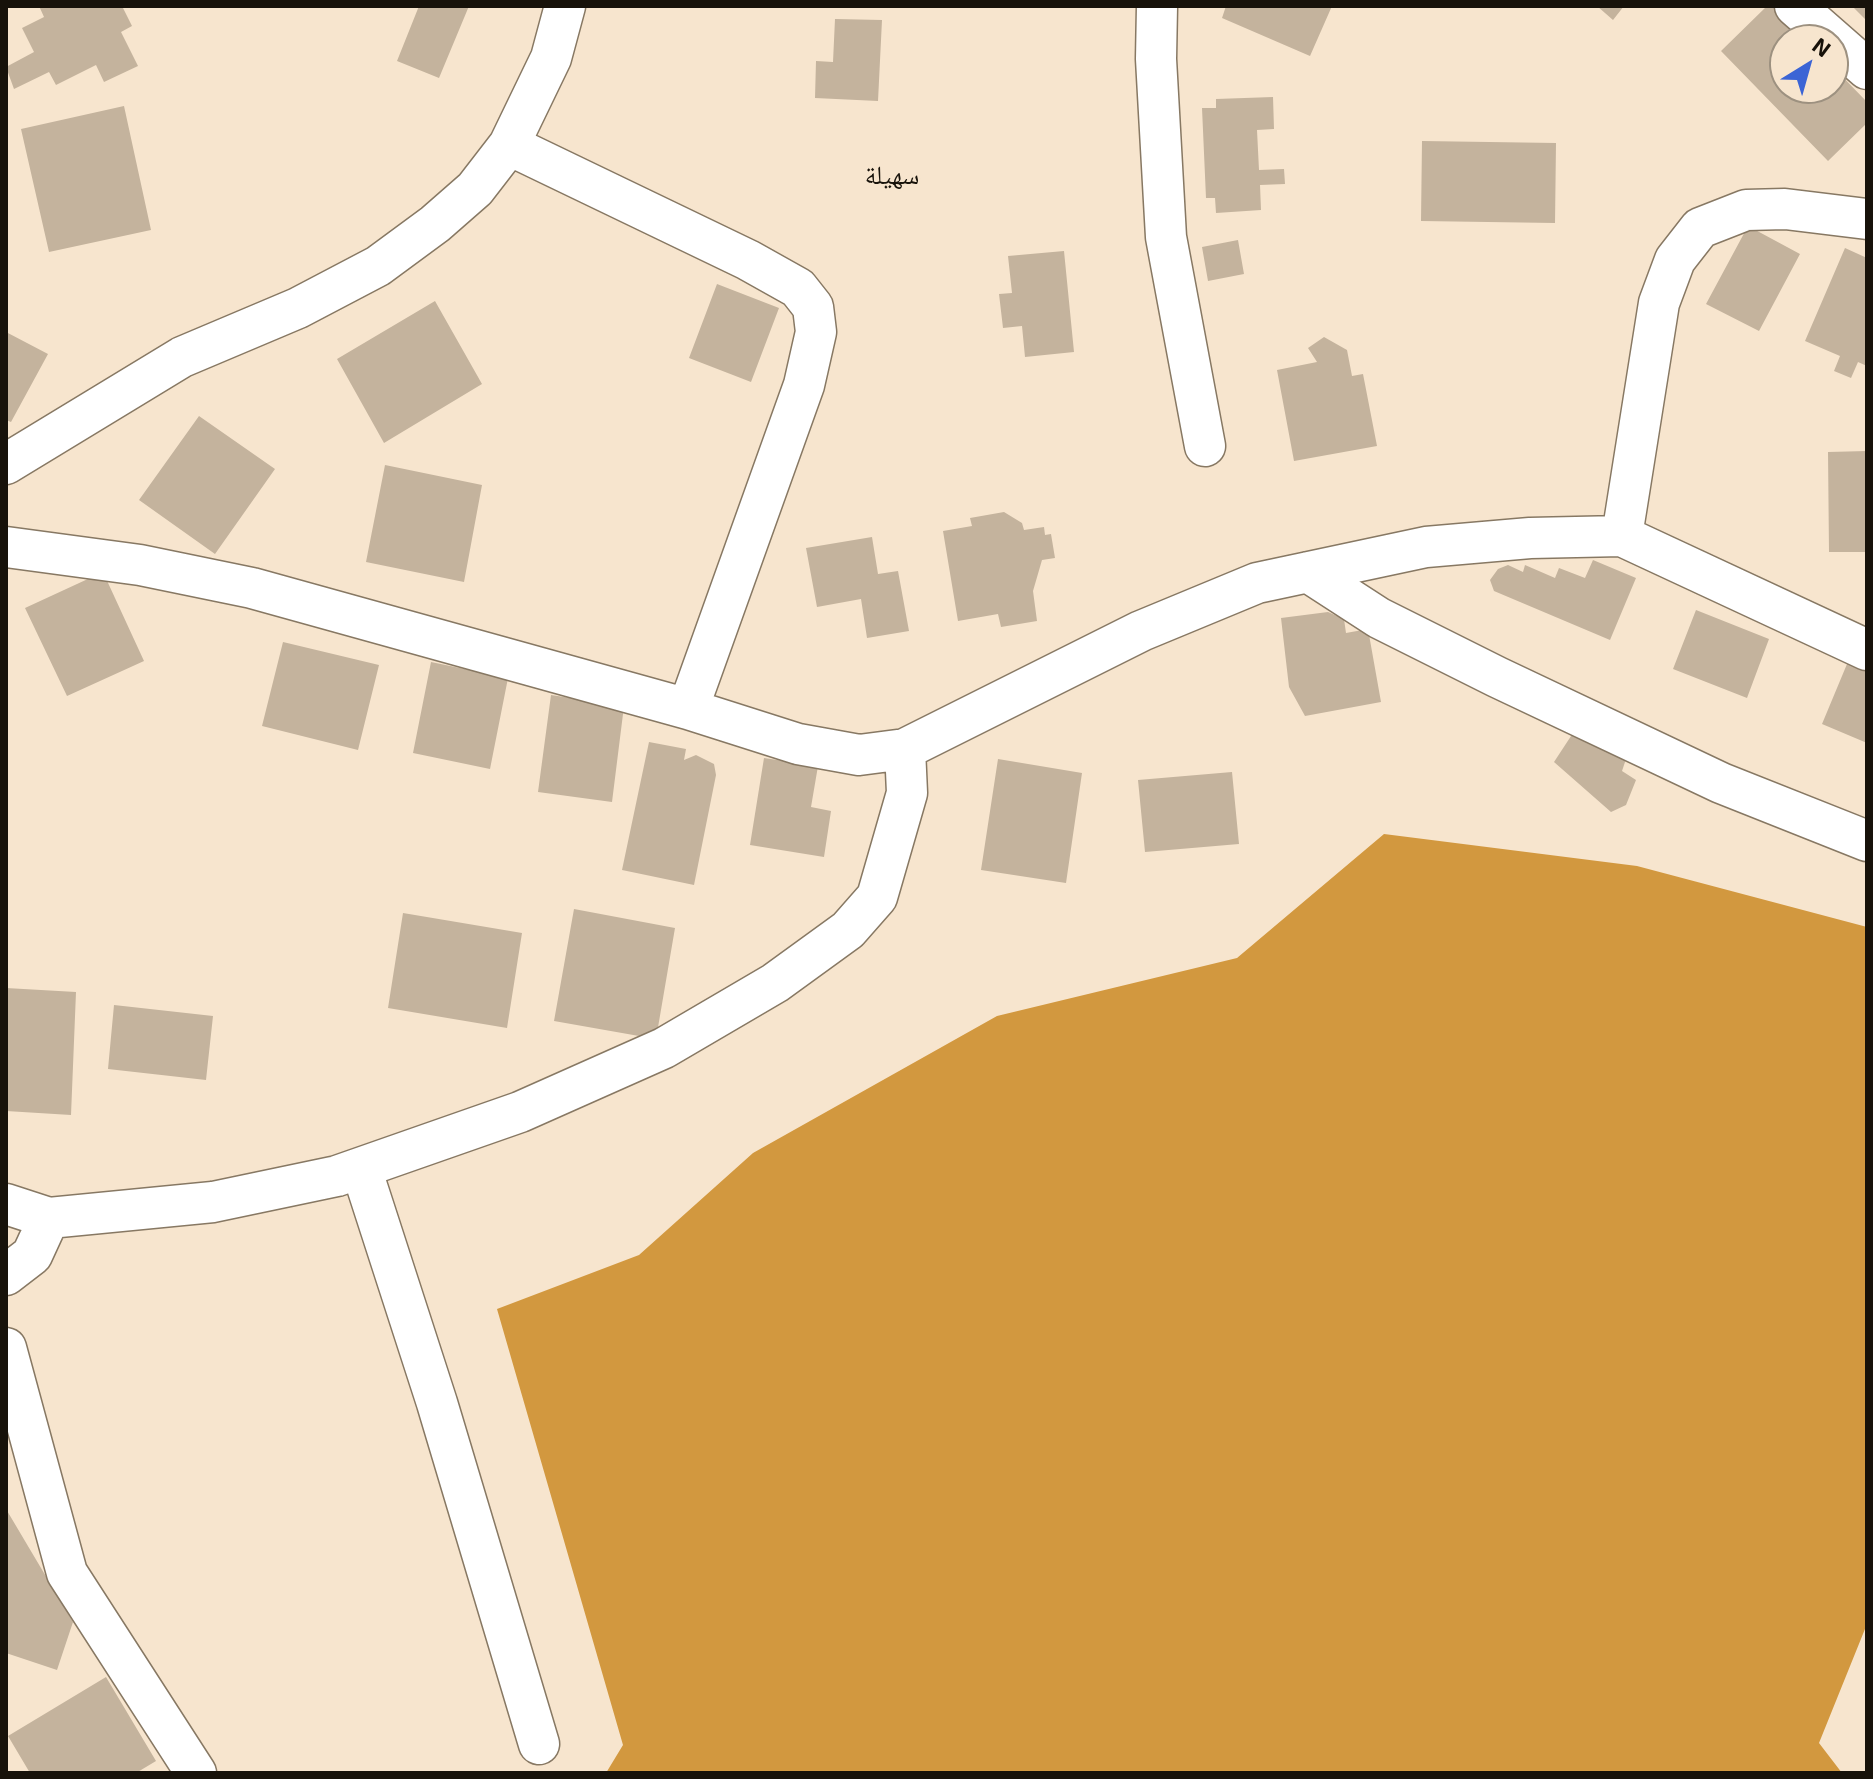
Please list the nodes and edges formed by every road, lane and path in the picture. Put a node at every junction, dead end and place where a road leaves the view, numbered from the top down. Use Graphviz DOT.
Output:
graph roads {
  1 [pos="565,6"];
  2 [pos="1157,6"];
  3 [pos="1795,6"];
  4 [pos="1867,69"];
  5 [pos="509,145"];
  6 [pos="1867,219"];
  7 [pos="1205,446"];
  8 [pos="6,464"];
  9 [pos="1622,536"];
  10 [pos="6,547"];
  11 [pos="1308,572"];
  12 [pos="1867,650"];
  13 [pos="688,709"];
  14 [pos="905,749"];
  15 [pos="1867,841"];
  16 [pos="361,1168"];
  17 [pos="6,1204"];
  18 [pos="49,1218"];
  19 [pos="6,1275"];
  20 [pos="6,1348"];
  21 [pos="539,1744"];
  22 [pos="196,1773"];
  1 -- 5 [label="street"];
  2 -- 7 [label="street"];
  3 -- 4 [label="street"];
  5 -- 8 [label="street"];
  5 -- 13 [label="street"];
  6 -- 9 [label="street"];
  9 -- 11 [label="street"];
  9 -- 12 [label="street"];
  10 -- 13 [label="street"];
  11 -- 14 [label="street"];
  11 -- 15 [label="street"];
  13 -- 14 [label="street"];
  14 -- 16 [label="street"];
  16 -- 18 [label="street"];
  16 -- 21 [label="street"];
  17 -- 18 [label="street"];
  18 -- 19 [label="street"];
  20 -- 22 [label="street"];
}
